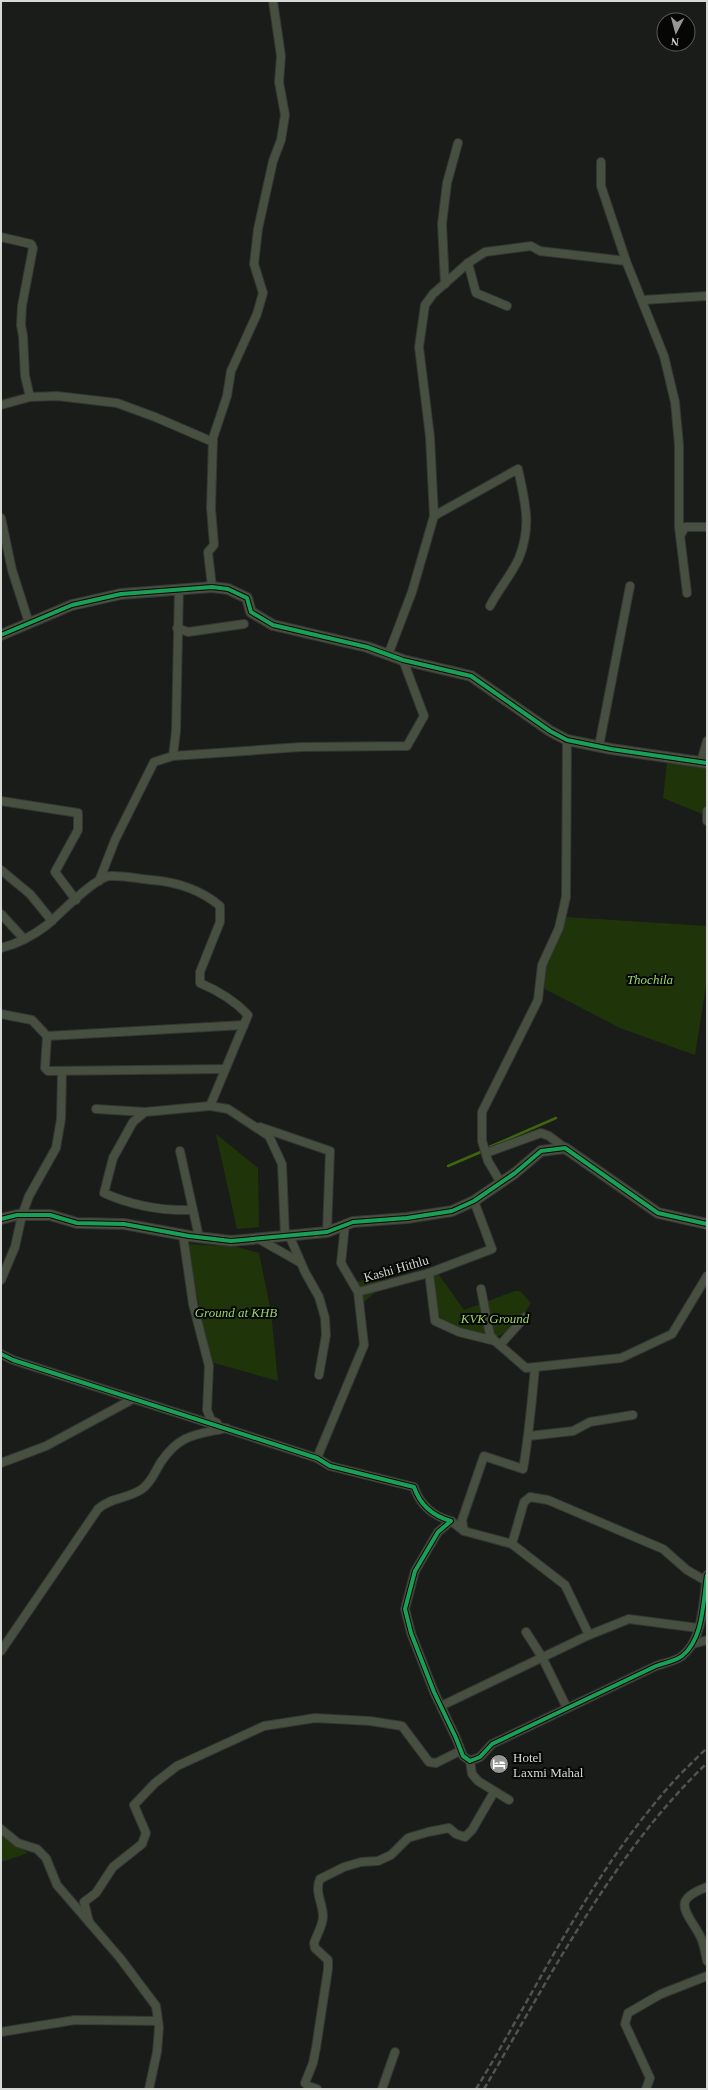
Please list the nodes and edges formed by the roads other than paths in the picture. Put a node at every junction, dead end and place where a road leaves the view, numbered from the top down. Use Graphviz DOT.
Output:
graph roads {
  1 [pos="273,1"];
  2 [pos="458,143"];
  3 [pos="601,162"];
  4 [pos="1,237"];
  5 [pos="626,261"];
  6 [pos="468,263"];
  7 [pos="445,284"];
  8 [pos="707,296"];
  9 [pos="643,300"];
  10 [pos="507,306"];
  11 [pos="30,397"];
  12 [pos="1,405"];
  13 [pos="213,442"];
  14 [pos="434,516"];
  15 [pos="1,518"];
  16 [pos="707,527"];
  17 [pos="680,536"];
  18 [pos="630,586"];
  19 [pos="212,587"];
  20 [pos="179,589"];
  21 [pos="687,593"];
  22 [pos="490,606"];
  23 [pos="29,623"];
  24 [pos="244,624"];
  25 [pos="177,628"];
  26 [pos="1,634"];
  27 [pos="388,655"];
  28 [pos="403,660"];
  29 [pos="567,740"];
  30 [pos="707,741"];
  31 [pos="599,746"];
  32 [pos="172,756"];
  33 [pos="704,762"];
  34 [pos="1,801"];
  35 [pos="707,811"];
  36 [pos="707,821"];
  37 [pos="1,870"];
  38 [pos="100,881"];
  39 [pos="76,900"];
  40 [pos="1,914"];
  41 [pos="52,920"];
  42 [pos="24,939"];
  43 [pos="1,948"];
  44 [pos="1,1014"];
  45 [pos="244,1025"];
  46 [pos="47,1036"];
  47 [pos="225,1069"];
  48 [pos="62,1072"];
  49 [pos="210,1106"];
  50 [pos="96,1109"];
  51 [pos="145,1112"];
  52 [pos="250,1124"];
  53 [pos="565,1148"];
  54 [pos="180,1151"];
  55 [pos="486,1153"];
  56 [pos="501,1183"];
  57 [pos="474,1201"];
  58 [pos="193,1210"];
  59 [pos="22,1215"];
  60 [pos="1,1219"];
  61 [pos="707,1224"];
  62 [pos="345,1225"];
  63 [pos="327,1232"];
  64 [pos="183,1235"];
  65 [pos="287,1235"];
  66 [pos="199,1237"];
  67 [pos="257,1238"];
  68 [pos="301,1263"];
  69 [pos="429,1272"];
  70 [pos="707,1276"];
  71 [pos="1,1280"];
  72 [pos="481,1289"];
  73 [pos="358,1292"];
  74 [pos="525,1317"];
  75 [pos="497,1343"];
  76 [pos="1,1354"];
  77 [pos="535,1367"];
  78 [pos="318,1375"];
  79 [pos="133,1399"];
  80 [pos="633,1415"];
  81 [pos="207,1422"];
  82 [pos="227,1428"];
  83 [pos="190,1436"];
  84 [pos="529,1436"];
  85 [pos="317,1458"];
  86 [pos="1,1462"];
  87 [pos="451,1520"];
  88 [pos="464,1531"];
  89 [pos="512,1544"];
  90 [pos="706,1578"];
  91 [pos="698,1628"];
  92 [pos="526,1632"];
  93 [pos="588,1635"];
  94 [pos="707,1640"];
  95 [pos="693,1644"];
  96 [pos="1,1651"];
  97 [pos="542,1657"];
  98 [pos="441,1706"];
  99 [pos="567,1708"];
  100 [pos="460,1751"];
  101 [pos="470,1761"];
  102 [pos="494,1792"];
  103 [pos="509,1800"];
  104 [pos="1,1829"];
  105 [pos="707,1887"];
  106 [pos="89,1922"];
  107 [pos="707,1961"];
  108 [pos="707,1976"];
  109 [pos="158,2021"];
  110 [pos="1,2032"];
  111 [pos="395,2052"];
  112 [pos="149,2089"];
  113 [pos="317,2089"];
  114 [pos="382,2089"];
  115 [pos="646,2089"];
  1 -- 13 [label="street"];
  2 -- 7 [label="street"];
  3 -- 5 [label="street"];
  4 -- 11 [label="street"];
  5 -- 6 [label="street"];
  5 -- 9 [label="street"];
  6 -- 7 [label="street"];
  6 -- 10 [label="street"];
  7 -- 14 [label="street"];
  8 -- 9 [label="street"];
  9 -- 17 [label="street"];
  11 -- 12 [label="street"];
  11 -- 13 [label="street"];
  13 -- 19 [label="street"];
  14 -- 22 [label="street"];
  14 -- 27 [label="street"];
  15 -- 23 [label="street"];
  16 -- 17 [label="street"];
  17 -- 21 [label="street"];
  18 -- 31 [label="street"];
  19 -- 20 [label="street"];
  19 -- 27 [label="street"];
  20 -- 23 [label="street"];
  20 -- 25 [label="street"];
  23 -- 26 [label="street"];
  24 -- 25 [label="street"];
  25 -- 32 [label="street"];
  27 -- 28 [label="street"];
  28 -- 29 [label="street"];
  28 -- 32 [label="street"];
  29 -- 31 [label="street"];
  29 -- 55 [label="street"];
  30 -- 33 [label="street"];
  31 -- 33 [label="street"];
  32 -- 38 [label="street"];
  34 -- 39 [label="street"];
  35 -- 36 [label="street"];
  37 -- 41 [label="street"];
  38 -- 39 [label="street"];
  38 -- 45 [label="street"];
  39 -- 41 [label="street"];
  40 -- 42 [label="street"];
  41 -- 42 [label="street"];
  42 -- 43 [label="street"];
  44 -- 46 [label="street"];
  45 -- 46 [label="street"];
  45 -- 47 [label="street"];
  46 -- 48 [label="street"];
  47 -- 48 [label="street"];
  47 -- 49 [label="street"];
  48 -- 59 [label="street"];
  49 -- 51 [label="street"];
  49 -- 52 [label="street"];
  50 -- 51 [label="street"];
  51 -- 58 [label="street"];
  52 -- 63 [label="street"];
  52 -- 65 [label="street"];
  53 -- 55 [label="street"];
  53 -- 56 [label="street"];
  53 -- 61 [label="street"];
  54 -- 58 [label="street"];
  55 -- 56 [label="street"];
  56 -- 57 [label="street"];
  57 -- 62 [label="street"];
  57 -- 69 [label="street, Kashi Hithlu"];
  58 -- 66 [label="street"];
  59 -- 60 [label="street"];
  59 -- 64 [label="street"];
  59 -- 71 [label="street"];
  62 -- 63 [label="street"];
  62 -- 73 [label="street"];
  63 -- 65 [label="street"];
  64 -- 66 [label="street"];
  64 -- 82 [label="street"];
  65 -- 67 [label="street"];
  65 -- 68 [label="street"];
  66 -- 67 [label="street"];
  67 -- 68 [label="street"];
  68 -- 78 [label="street"];
  69 -- 73 [label="street, Kashi Hithlu"];
  69 -- 75 [label="street"];
  70 -- 77 [label="street"];
  72 -- 75 [label="street"];
  73 -- 85 [label="street, Kashi Hithlu"];
  74 -- 75 [label="street"];
  75 -- 77 [label="street"];
  76 -- 79 [label="street"];
  77 -- 84 [label="street"];
  79 -- 81 [label="street"];
  79 -- 86 [label="street"];
  80 -- 84 [label="street"];
  81 -- 82 [label="street"];
  81 -- 83 [label="street"];
  82 -- 83 [label="street"];
  82 -- 85 [label="street"];
  83 -- 96 [label="street"];
  84 -- 88 [label="street"];
  85 -- 87 [label="street"];
  87 -- 88 [label="street"];
  87 -- 98 [label="street"];
  88 -- 89 [label="street"];
  89 -- 90 [label="street"];
  89 -- 93 [label="street"];
  90 -- 91 [label="street"];
  91 -- 93 [label="street"];
  91 -- 95 [label="street"];
  92 -- 97 [label="street"];
  93 -- 97 [label="street"];
  94 -- 95 [label="street"];
  95 -- 99 [label="street"];
  97 -- 98 [label="street"];
  97 -- 99 [label="street"];
  98 -- 100 [label="street"];
  99 -- 101 [label="street"];
  100 -- 101 [label="street"];
  100 -- 106 [label="street"];
  101 -- 102 [label="street"];
  102 -- 103 [label="street"];
  102 -- 113 [label="street"];
  104 -- 106 [label="street"];
  105 -- 107 [label="street"];
  106 -- 109 [label="street"];
  108 -- 115 [label="street"];
  109 -- 110 [label="street"];
  109 -- 112 [label="street"];
  111 -- 114 [label="street"];
}
